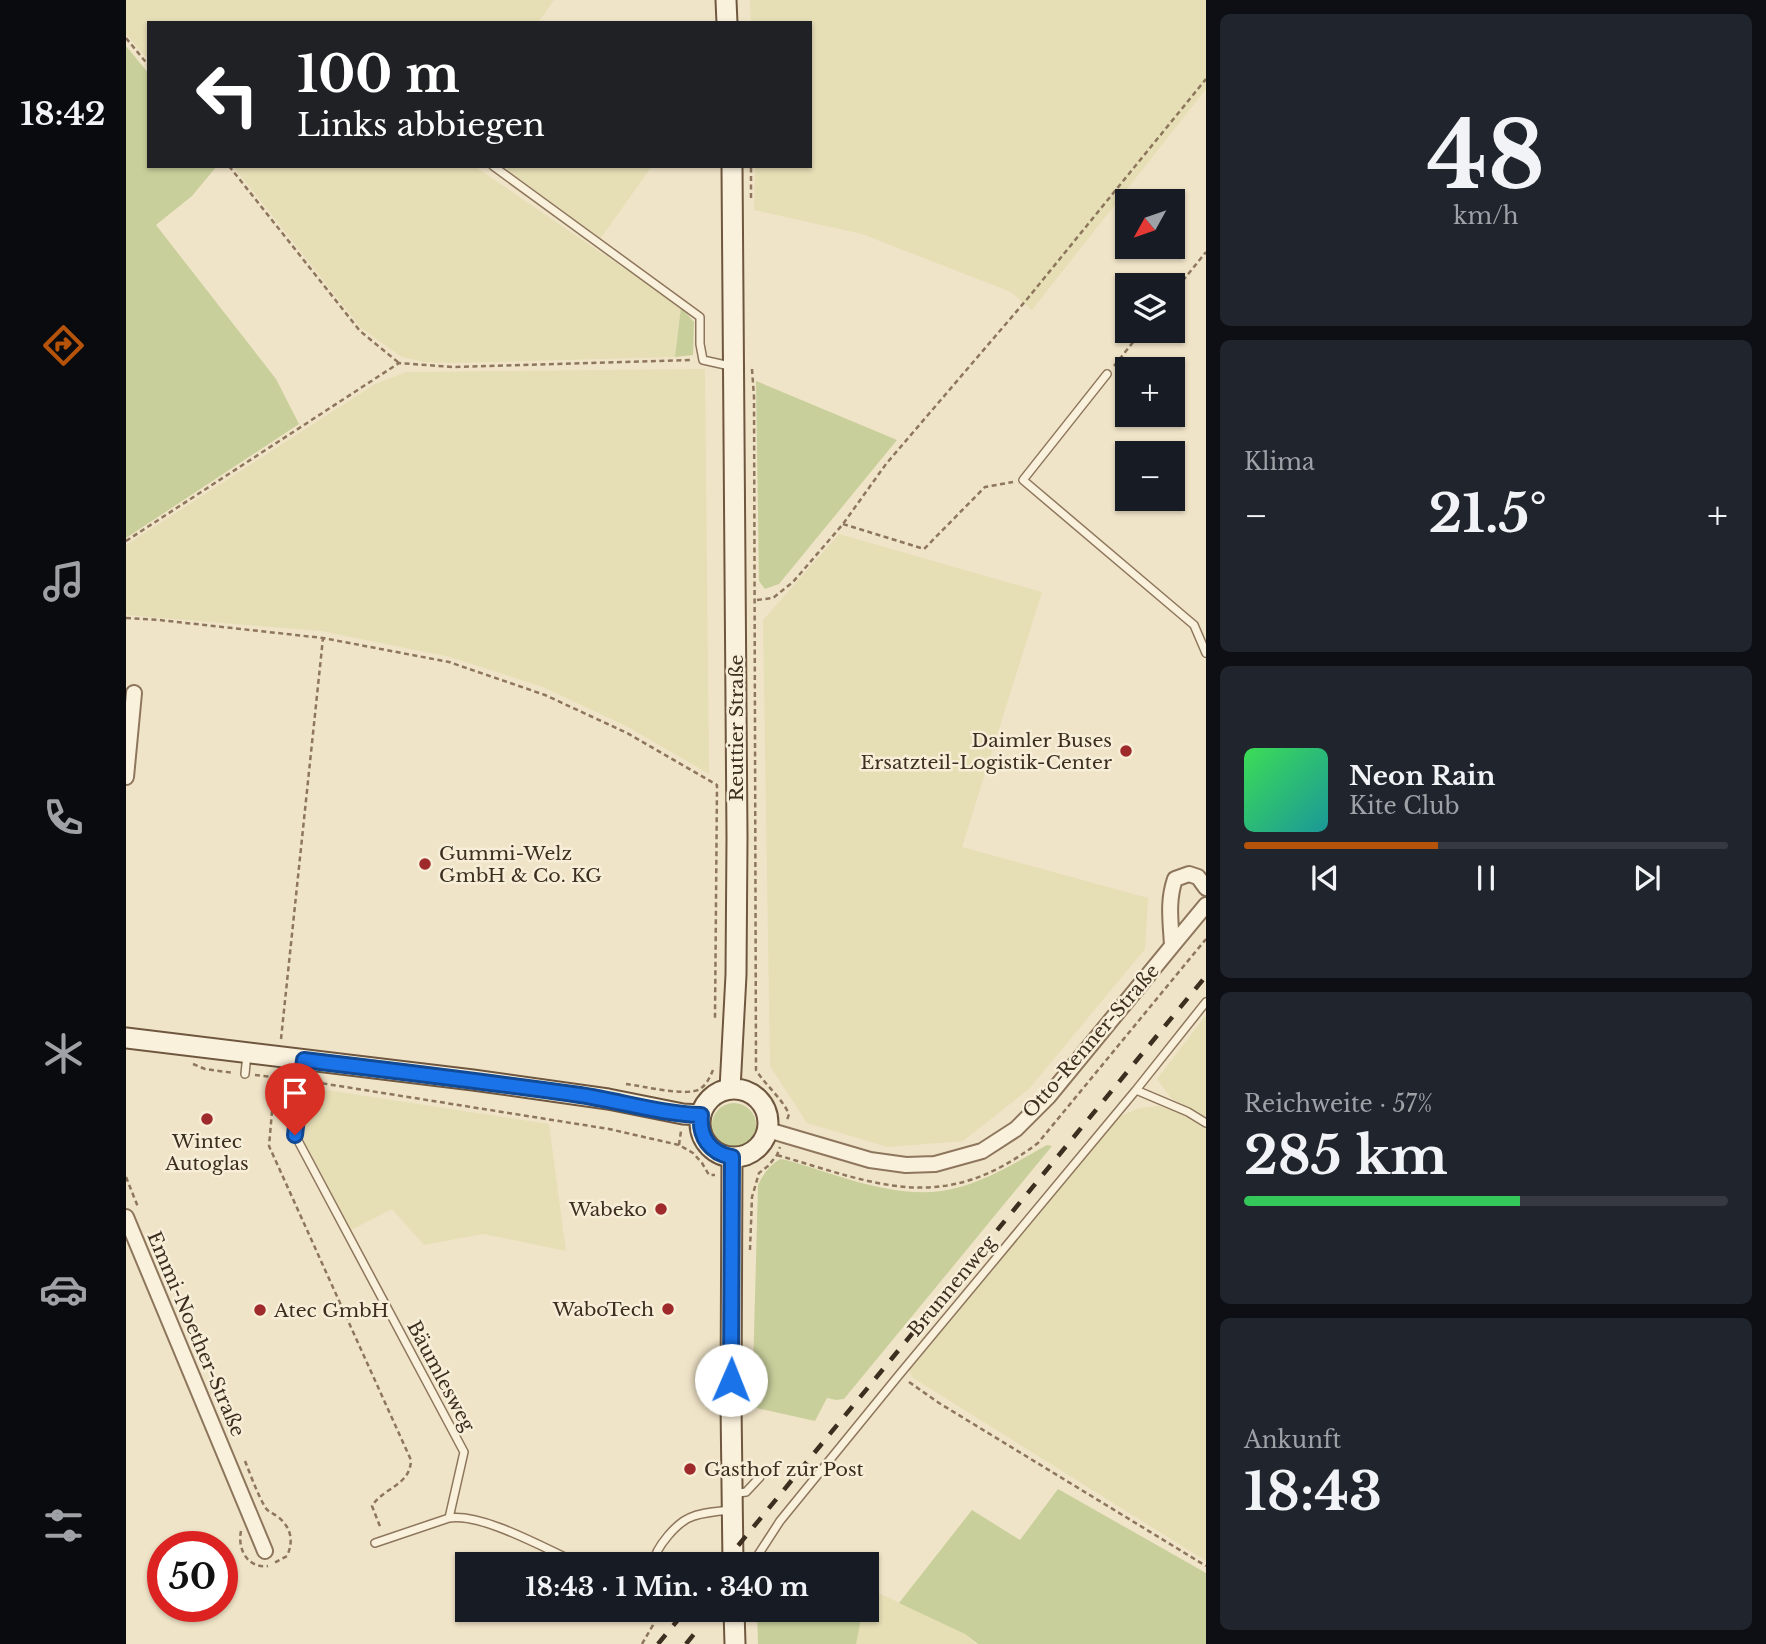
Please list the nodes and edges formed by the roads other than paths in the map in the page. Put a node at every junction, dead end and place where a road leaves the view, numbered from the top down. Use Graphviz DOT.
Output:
graph roads {
  1 [pos="726,0"];
  2 [pos="727,21"];
  3 [pos="496,168"];
  4 [pos="732,168"];
  5 [pos="743,364"];
  6 [pos="1107,374"];
  7 [pos="1206,653"];
  8 [pos="134,693"];
  9 [pos="126,777"];
  10 [pos="1206,888"];
  11 [pos="1206,905"];
  12 [pos="1172,946"];
  13 [pos="1206,1002"];
  14 [pos="126,1038"];
  15 [pos="247,1053"];
  16 [pos="304,1060"];
  17 [pos="245,1074"];
  18 [pos="730,1089"];
  19 [pos="1136,1090"];
  20 [pos="701,1115"];
  21 [pos="1206,1123"];
  22 [pos="776,1132"];
  23 [pos="732,1157"];
  24 [pos="126,1217"];
  25 [pos="760,1477"];
  26 [pos="735,1505"];
  27 [pos="449,1518"];
  28 [pos="375,1543"];
  29 [pos="265,1551"];
  30 [pos="553,1552"];
  31 [pos="655,1552"];
  32 [pos="733,1552"];
  33 [pos="760,1552"];
  34 [pos="734,1622"];
  35 [pos="735,1644"];
  1 -- 2 [label="main road"];
  3 -- 5 [label="lane"];
  4 -- 5 [label="main road, Reuttier Straße"];
  5 -- 18 [label="main road, Reuttier Straße"];
  6 -- 7 [label="lane"];
  8 -- 9 [label="street"];
  10 -- 12 [label="street, Otto-Renner-Straße"];
  11 -- 12 [label="street, Otto-Renner-Straße"];
  12 -- 22 [label="street, Otto-Renner-Straße"];
  13 -- 19 [label="lane, Brunnenweg"];
  14 -- 15 [label="main road"];
  15 -- 16 [label="main road"];
  15 -- 17 [label="lane"];
  16 -- 20 [label="main road"];
  16 -- 27 [label="lane, Bäumlesweg"];
  18 -- 20 [label="main road"];
  18 -- 22 [label="main road"];
  19 -- 21 [label="lane"];
  19 -- 33 [label="lane, Brunnenweg"];
  20 -- 23 [label="main road"];
  22 -- 23 [label="main road"];
  23 -- 26 [label="main road"];
  24 -- 29 [label="street, Emmi-Noether-Straße"];
  25 -- 26 [label="lane"];
  26 -- 31 [label="lane"];
  26 -- 32 [label="main road"];
  27 -- 28 [label="lane"];
  27 -- 30 [label="lane"];
  34 -- 35 [label="main road"];
}
